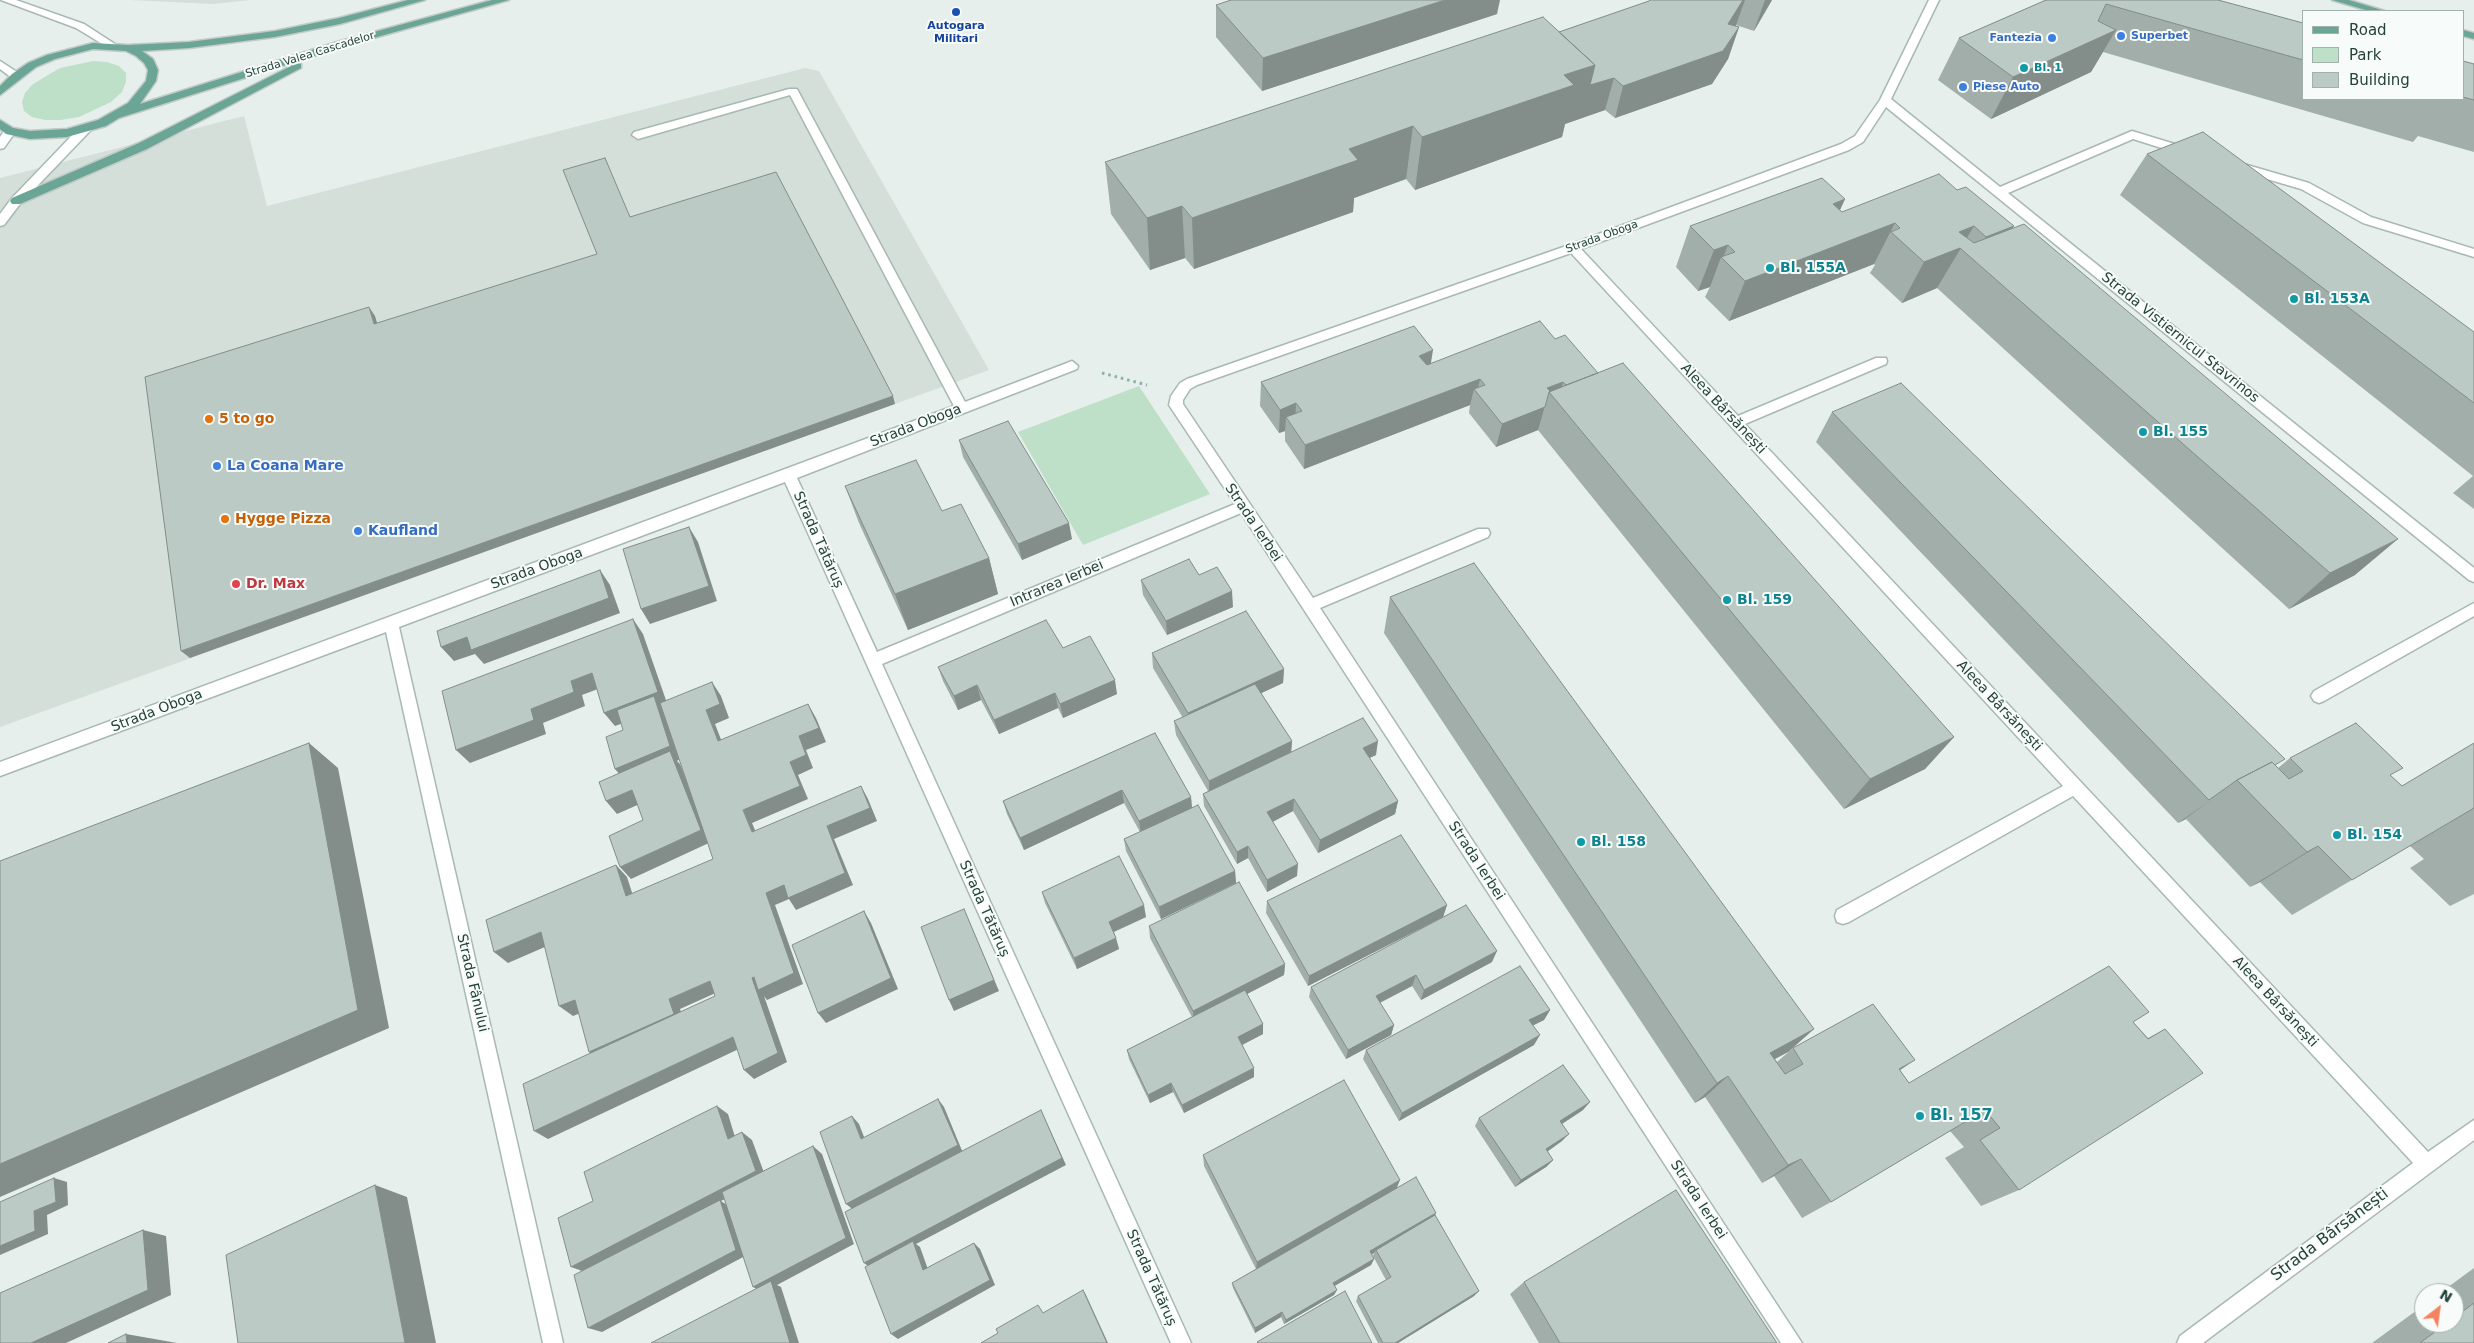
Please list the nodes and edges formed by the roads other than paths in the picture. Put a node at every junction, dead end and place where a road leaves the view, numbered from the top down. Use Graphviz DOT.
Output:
graph roads {
  1 [pos="6,0"];
  2 [pos="420,0"];
  3 [pos="504,0"];
  4 [pos="1934,0"];
  5 [pos="2337,0"];
  6 [pos="2376,10"];
  7 [pos="341,44"];
  8 [pos="113,46"];
  9 [pos="128,48"];
  10 [pos="0,64"];
  11 [pos="8,81"];
  12 [pos="0,92"];
  13 [pos="1885,100"];
  14 [pos="116,115"];
  15 [pos="86,128"];
  16 [pos="3,129"];
  17 [pos="638,135"];
  18 [pos="0,145"];
  19 [pos="2196,154"];
  20 [pos="2223,162"];
  21 [pos="1999,192"];
  22 [pos="16,201"];
  23 [pos="0,222"];
  24 [pos="1573,248"];
  25 [pos="2474,253"];
  26 [pos="1880,361"];
  27 [pos="1072,366"];
  28 [pos="1179,393"];
  29 [pos="962,408"];
  30 [pos="1735,423"];
  31 [pos="789,475"];
  32 [pos="1242,507"];
  33 [pos="1483,533"];
  34 [pos="2474,576"];
  35 [pos="1310,606"];
  36 [pos="2474,609"];
  37 [pos="391,623"];
  38 [pos="872,661"];
  39 [pos="2319,696"];
  40 [pos="0,769"];
  41 [pos="2074,788"];
  42 [pos="1843,916"];
  43 [pos="2474,1129"];
  44 [pos="2426,1163"];
  45 [pos="554,1343"];
  46 [pos="1181,1343"];
  47 [pos="1792,1343"];
  48 [pos="2187,1343"];
  1 -- 8 [label="street"];
  2 -- 9 [label="main road, Strada Valea Cascadelor"];
  3 -- 7 [label="main road, Strada Valea Cascadelor"];
  4 -- 13 [label="street, Strada Oboga"];
  5 -- 6 [label="main road"];
  7 -- 14 [label="main road, Strada Valea Cascadelor"];
  7 -- 22 [label="main road"];
  8 -- 9 [label="main road"];
  8 -- 11 [label="main road"];
  9 -- 14 [label="main road"];
  10 -- 11 [label="street"];
  11 -- 12 [label="main road"];
  13 -- 21 [label="street, Strada Vistiernicul Stavrinos"];
  13 -- 24 [label="street, Strada Oboga"];
  14 -- 15 [label="main road"];
  15 -- 16 [label="main road"];
  15 -- 22 [label="street"];
  16 -- 18 [label="street"];
  17 -- 29 [label="street"];
  19 -- 21 [label="street"];
  20 -- 25 [label="street"];
  21 -- 34 [label="street, Strada Vistiernicul Stavrinos"];
  22 -- 23 [label="street"];
  24 -- 28 [label="street, Strada Oboga"];
  24 -- 30 [label="street, Aleea Bârsănești"];
  26 -- 30 [label="street"];
  27 -- 29 [label="street, Strada Oboga"];
  28 -- 32 [label="street, Strada Ierbei"];
  29 -- 31 [label="street, Strada Oboga"];
  30 -- 41 [label="street, Aleea Bârsănești"];
  31 -- 37 [label="street, Strada Oboga"];
  31 -- 38 [label="street, Strada Tătăruș"];
  32 -- 35 [label="street, Strada Ierbei"];
  32 -- 38 [label="street, Intrarea Ierbei"];
  33 -- 35 [label="street"];
  35 -- 47 [label="street, Strada Ierbei"];
  36 -- 39 [label="street"];
  37 -- 40 [label="street, Strada Oboga"];
  37 -- 45 [label="street, Strada Fânului"];
  38 -- 46 [label="street, Strada Tătăruș"];
  41 -- 42 [label="street"];
  41 -- 44 [label="street, Aleea Bârsănești"];
  43 -- 44 [label="street, Strada Bârsănești"];
  44 -- 48 [label="street, Strada Bârsănești"];
}
